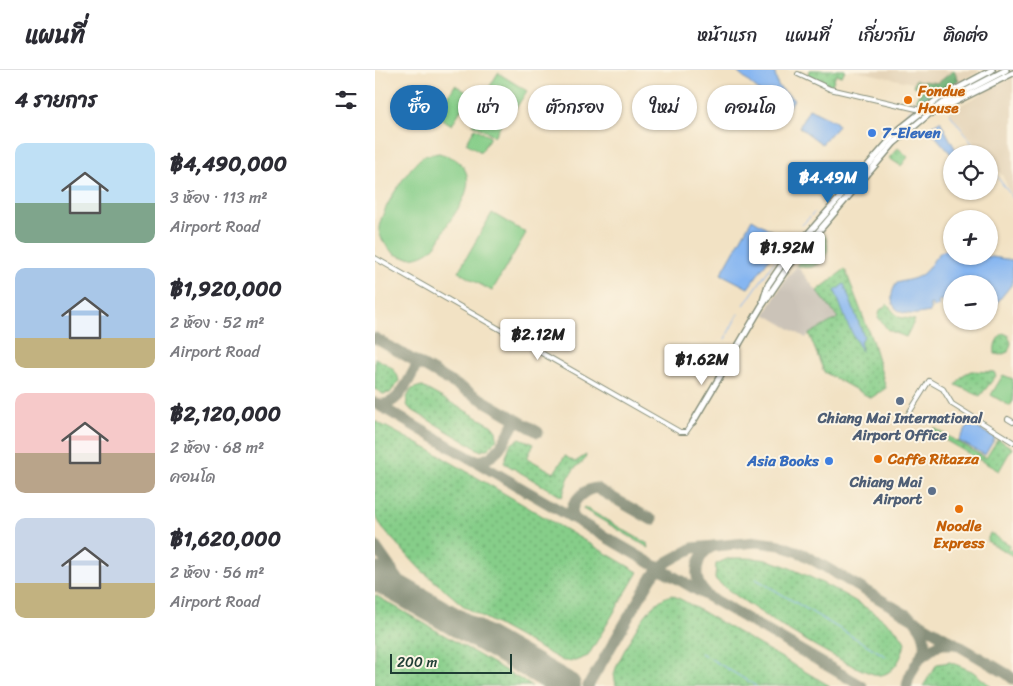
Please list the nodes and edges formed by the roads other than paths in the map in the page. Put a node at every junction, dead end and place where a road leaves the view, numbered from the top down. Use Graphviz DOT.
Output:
graph roads {
  1 [pos="993,70"];
  2 [pos="1007,70"];
  3 [pos="1013,72"];
  4 [pos="798,74"];
  5 [pos="921,110"];
  6 [pos="926,115"];
  7 [pos="375,258"];
  8 [pos="761,306"];
  9 [pos="1008,419"];
  10 [pos="904,421"];
  11 [pos="693,422"];
  12 [pos="1013,422"];
  13 [pos="1013,442"];
  1 -- 5 [label="main road"];
  2 -- 6 [label="main road"];
  3 -- 6 [label="main road"];
  4 -- 5 [label="street"];
  5 -- 8 [label="main road"];
  6 -- 8 [label="main road"];
  7 -- 11 [label="street"];
  8 -- 11 [label="main road"];
  9 -- 12 [label="street"];
  10 -- 13 [label="street"];
}
